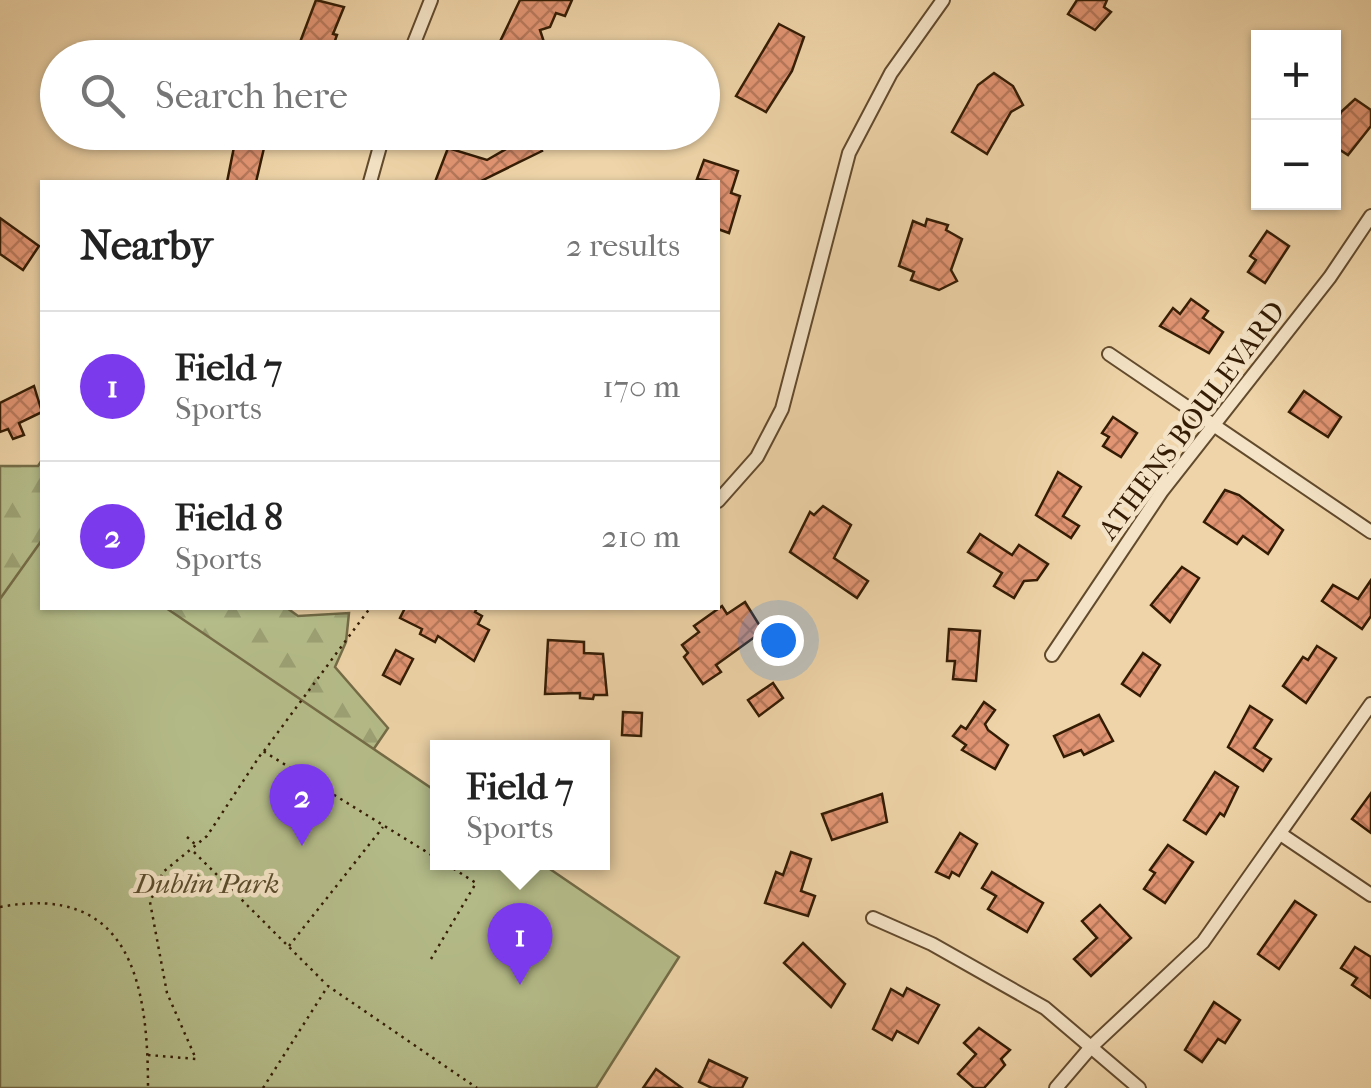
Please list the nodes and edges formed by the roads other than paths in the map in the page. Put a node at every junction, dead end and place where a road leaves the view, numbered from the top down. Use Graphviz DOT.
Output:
graph roads {
  1 [pos="431,0"];
  2 [pos="943,0"];
  3 [pos="415,40"];
  4 [pos="379,150"];
  5 [pos="371,180"];
  6 [pos="1371,216"];
  7 [pos="1109,354"];
  8 [pos="1216,424"];
  9 [pos="720,499"];
  10 [pos="1371,532"];
  11 [pos="1052,655"];
  12 [pos="1371,704"];
  13 [pos="1282,835"];
  14 [pos="1371,895"];
  15 [pos="873,918"];
  16 [pos="1092,1047"];
  17 [pos="1056,1088"];
  18 [pos="1139,1088"];
  1 -- 3 [label="street"];
  2 -- 9 [label="street"];
  4 -- 5 [label="street"];
  6 -- 8 [label="street, ATHENS BOULEVARD"];
  7 -- 8 [label="street"];
  8 -- 10 [label="street"];
  8 -- 11 [label="street, ATHENS BOULEVARD"];
  12 -- 13 [label="street"];
  13 -- 14 [label="street"];
  13 -- 16 [label="street"];
  15 -- 16 [label="street"];
  16 -- 17 [label="street"];
  16 -- 18 [label="street"];
}
